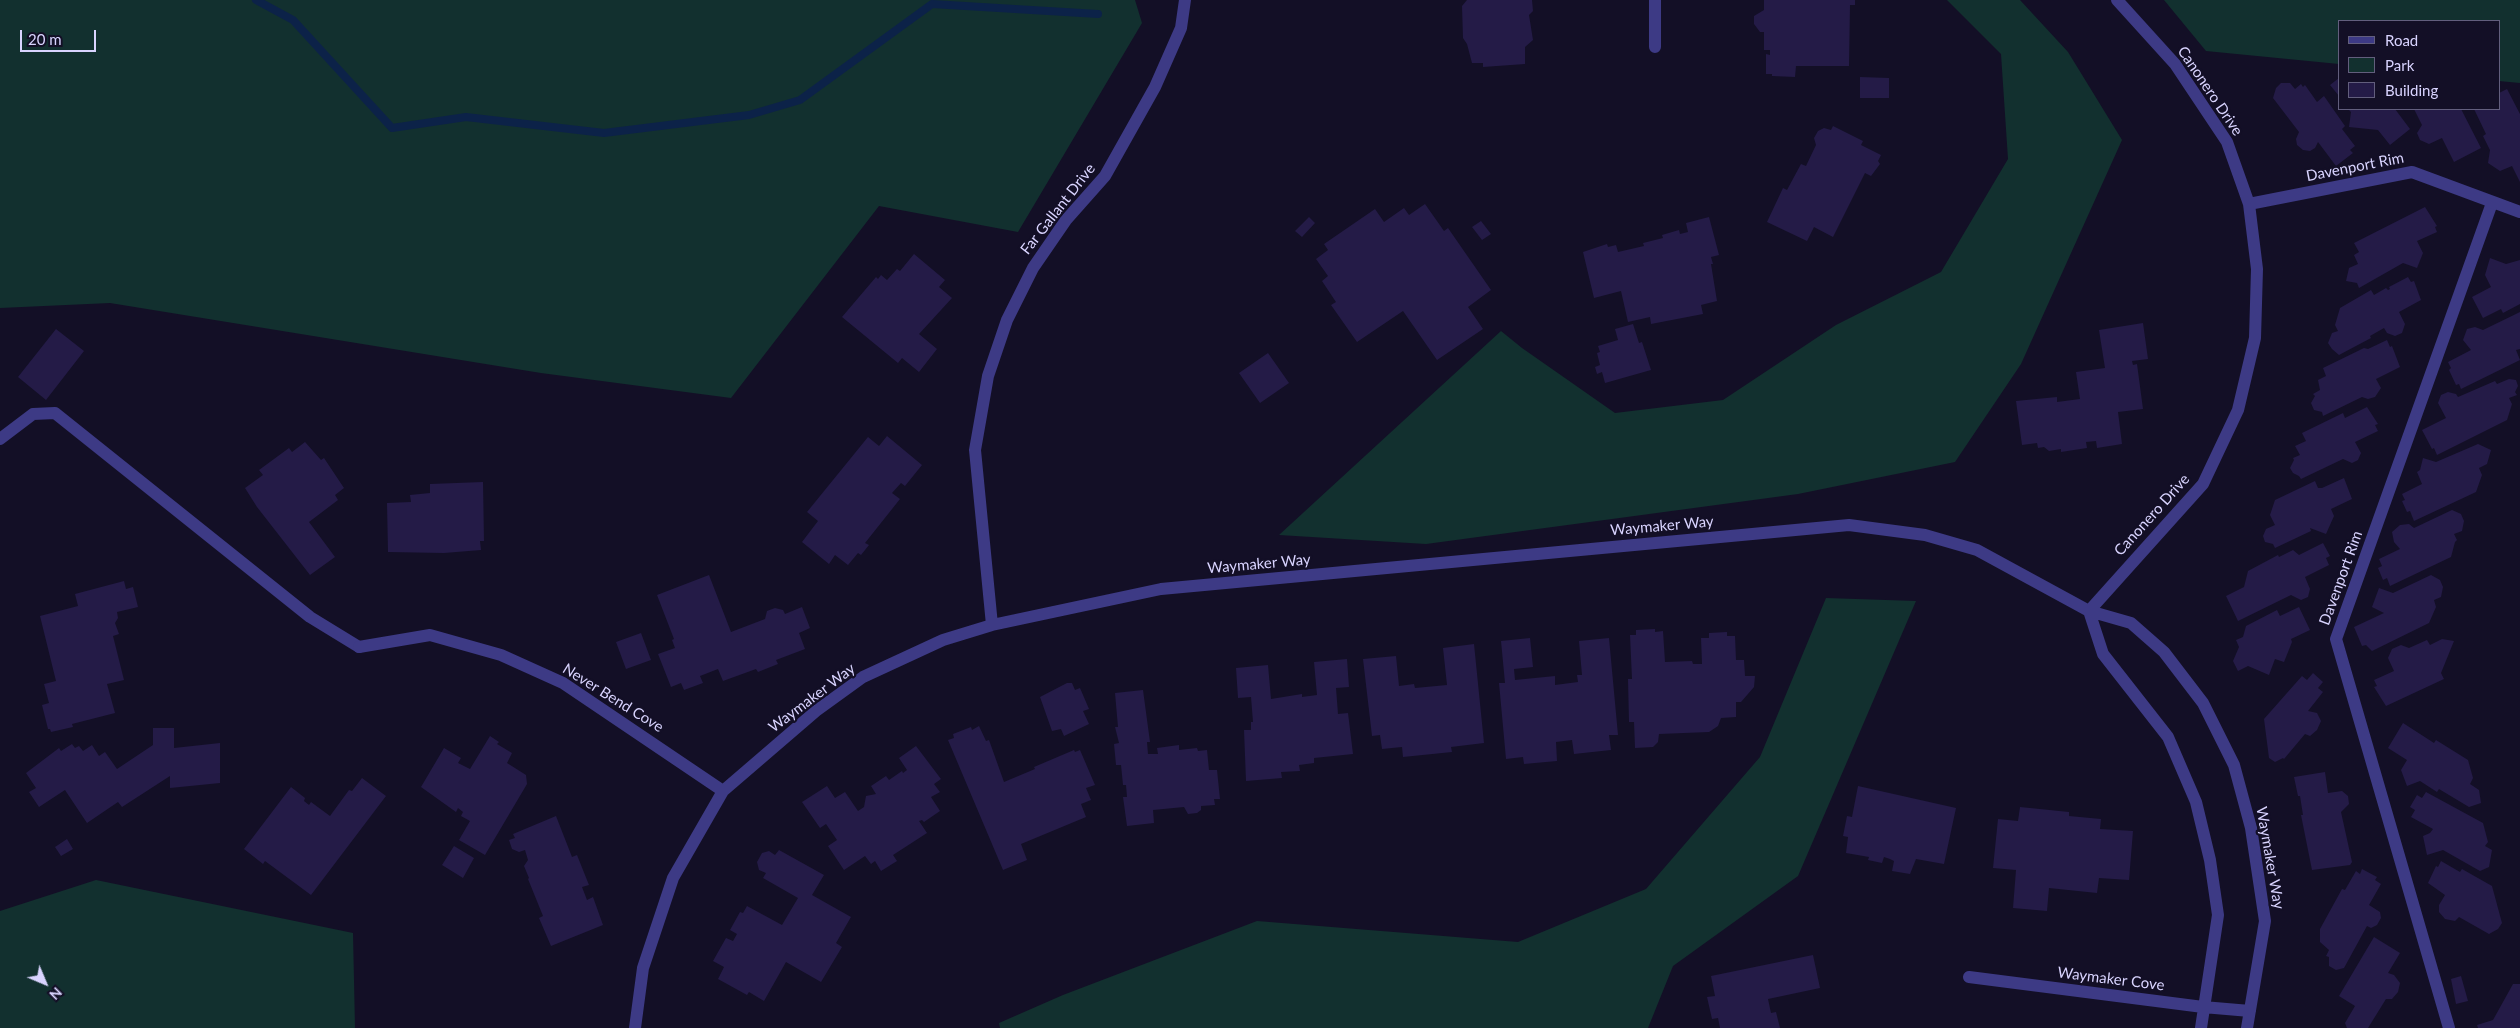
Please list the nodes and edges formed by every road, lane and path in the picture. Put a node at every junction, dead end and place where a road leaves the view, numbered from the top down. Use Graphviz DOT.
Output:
graph roads {
  1 [pos="1185,0"];
  2 [pos="1655,0"];
  3 [pos="2117,0"];
  4 [pos="1655,47"];
  5 [pos="2492,203"];
  6 [pos="2249,204"];
  7 [pos="2520,212"];
  8 [pos="0,439"];
  9 [pos="2089,611"];
  10 [pos="992,625"];
  11 [pos="723,791"];
  12 [pos="1969,977"];
  13 [pos="2203,1007"];
  14 [pos="2250,1011"];
  15 [pos="635,1028"];
  16 [pos="2201,1028"];
  17 [pos="2247,1028"];
  18 [pos="2449,1028"];
  1 -- 10 [label="street, Far Gallant Drive"];
  2 -- 4 [label="street"];
  3 -- 6 [label="street, Canonero Drive"];
  5 -- 6 [label="street, Davenport Rim"];
  5 -- 7 [label="street, Davenport Rim"];
  5 -- 18 [label="street, Davenport Rim"];
  6 -- 9 [label="street, Canonero Drive"];
  8 -- 11 [label="street, Never Bend Cove"];
  9 -- 10 [label="street, Waymaker Way"];
  9 -- 13 [label="street"];
  9 -- 14 [label="street, Waymaker Way"];
  10 -- 11 [label="street, Waymaker Way"];
  11 -- 15 [label="street, Waymaker Way"];
  12 -- 13 [label="street, Waymaker Cove"];
  13 -- 14 [label="street, Waymaker Cove"];
  13 -- 16 [label="street"];
  14 -- 17 [label="street, Waymaker Way"];
}
